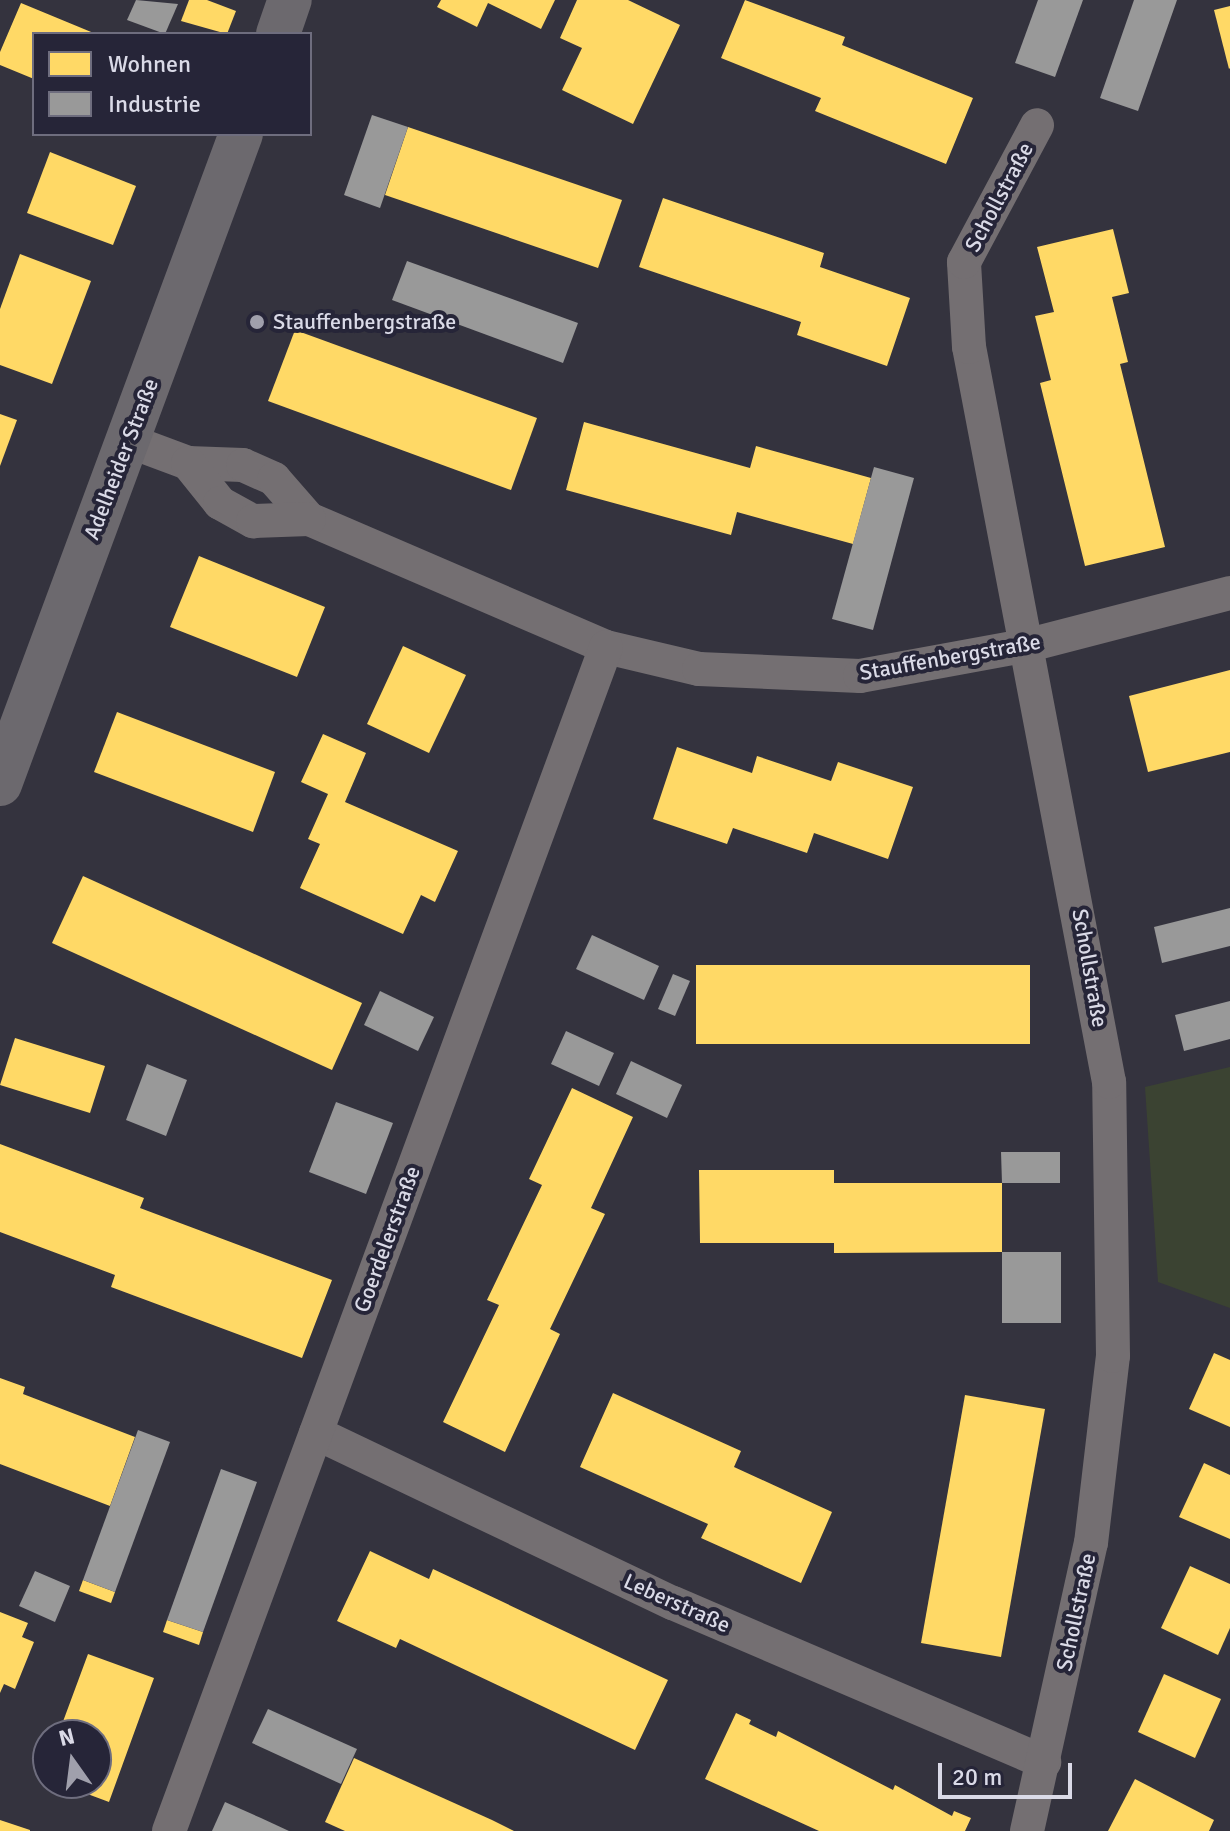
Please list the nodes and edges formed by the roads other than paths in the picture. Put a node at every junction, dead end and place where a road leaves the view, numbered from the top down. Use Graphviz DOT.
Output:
graph roads {
  1 [pos="290,0"];
  2 [pos="279,32"];
  3 [pos="1037,125"];
  4 [pos="240,136"];
  5 [pos="129,441"];
  6 [pos="188,463"];
  7 [pos="309,519"];
  8 [pos="1230,593"];
  9 [pos="1029,645"];
  10 [pos="606,647"];
  11 [pos="0,784"];
  12 [pos="316,1433"];
  13 [pos="1044,1762"];
  14 [pos="169,1831"];
  15 [pos="1027,1831"];
  1 -- 2 [label="main road"];
  3 -- 9 [label="street, Schollstraße"];
  4 -- 5 [label="main road, Adelheider Straße"];
  5 -- 6 [label="street, Stauffenbergstraße"];
  5 -- 11 [label="main road, Adelheider Straße"];
  6 -- 7 [label="street, Stauffenbergstraße"];
  6 -- 7 [label="street, Stauffenbergstraße"];
  7 -- 10 [label="street, Stauffenbergstraße"];
  8 -- 9 [label="street, Stauffenbergstraße"];
  9 -- 10 [label="street, Stauffenbergstraße"];
  9 -- 13 [label="street, Schollstraße"];
  10 -- 12 [label="street, Goerdelerstraße"];
  12 -- 13 [label="street, Leberstraße"];
  12 -- 14 [label="street, Goerdelerstraße"];
  13 -- 15 [label="street, Schollstraße"];
}
